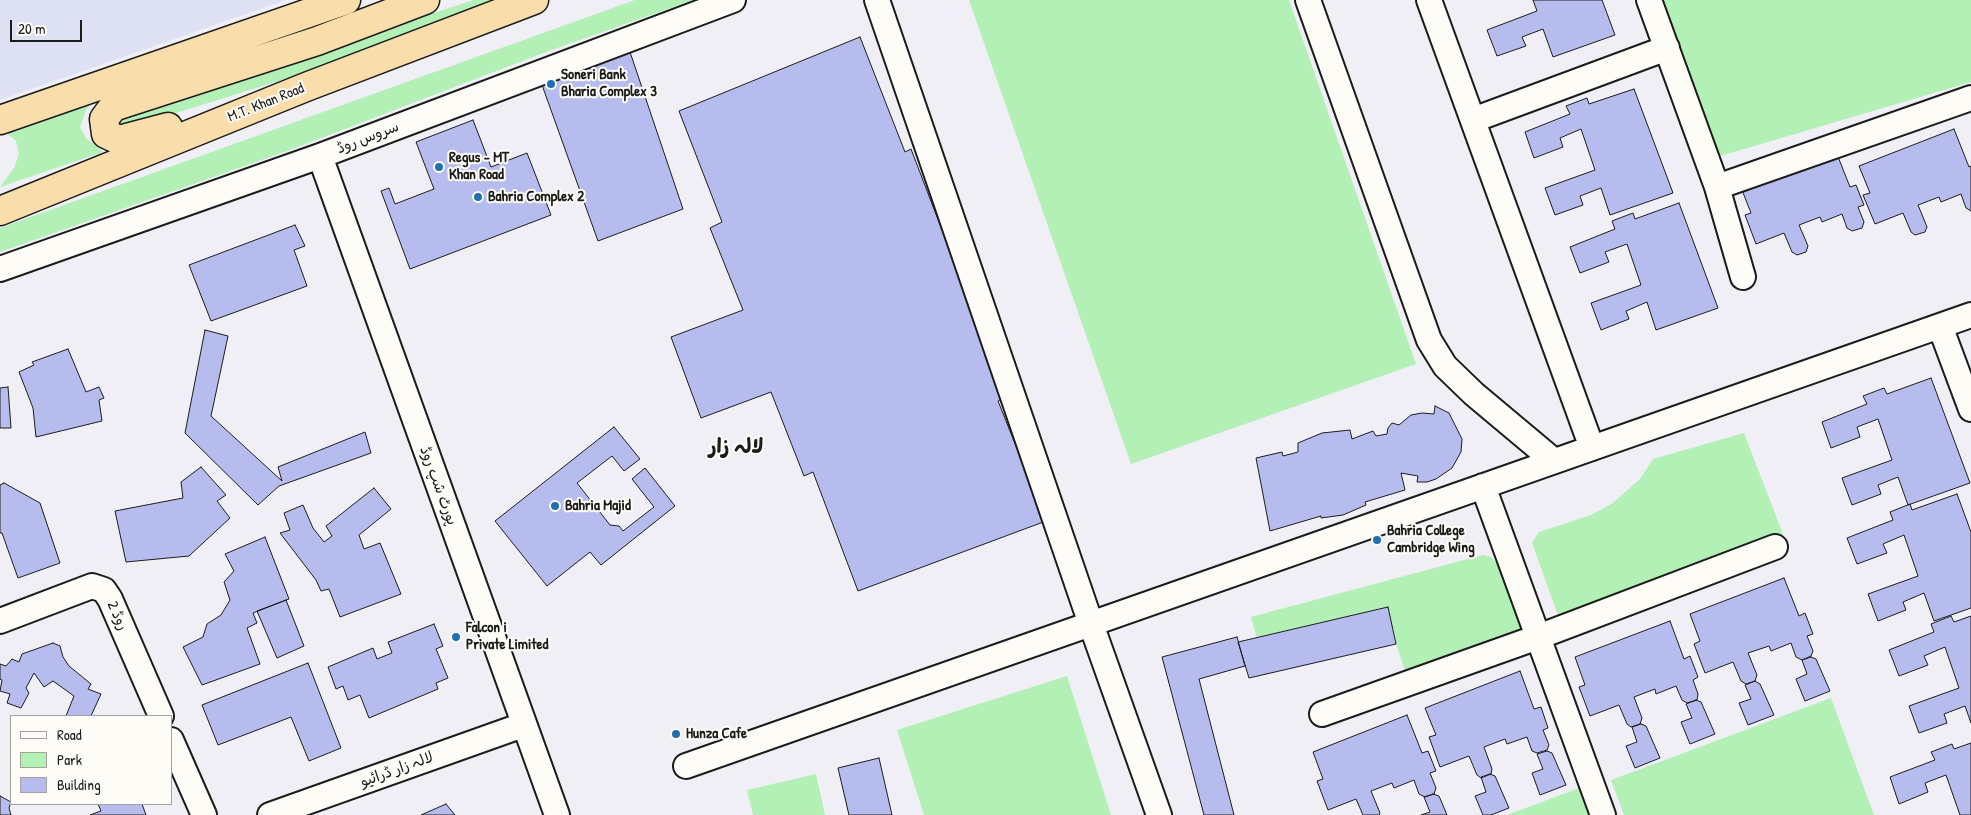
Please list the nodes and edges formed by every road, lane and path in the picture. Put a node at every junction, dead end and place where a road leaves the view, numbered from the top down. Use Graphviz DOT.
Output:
graph roads {
  1 [pos="346,0"];
  2 [pos="426,0"];
  3 [pos="534,0"];
  4 [pos="733,0"];
  5 [pos="877,0"];
  6 [pos="1308,0"];
  7 [pos="1429,0"];
  8 [pos="1649,0"];
  9 [pos="1667,48"];
  10 [pos="306,87"];
  11 [pos="1971,98"];
  12 [pos="0,120"];
  13 [pos="1473,120"];
  14 [pos="320,156"];
  15 [pos="1717,187"];
  16 [pos="0,211"];
  17 [pos="0,269"];
  18 [pos="1743,277"];
  19 [pos="1971,315"];
  20 [pos="1940,326"];
  21 [pos="1971,409"];
  22 [pos="1592,448"];
  23 [pos="1554,461"];
  24 [pos="1483,486"];
  25 [pos="1775,547"];
  26 [pos="0,621"];
  27 [pos="1092,624"];
  28 [pos="1538,637"];
  29 [pos="1322,714"];
  30 [pos="161,715"];
  31 [pos="523,725"];
  32 [pos="172,742"];
  33 [pos="686,766"];
  34 [pos="204,815"];
  35 [pos="270,815"];
  36 [pos="557,815"];
  37 [pos="1159,815"];
  38 [pos="1603,815"];
  1 -- 12 [label="highway"];
  2 -- 10 [label="highway"];
  3 -- 10 [label="highway, M.T. Khan Road"];
  4 -- 14 [label="street, سروس روڈ"];
  5 -- 27 [label="street"];
  6 -- 23 [label="street"];
  7 -- 13 [label="street"];
  8 -- 9 [label="street"];
  9 -- 13 [label="street"];
  9 -- 15 [label="street"];
  10 -- 16 [label="highway, M.T. Khan Road"];
  11 -- 15 [label="street"];
  13 -- 22 [label="street"];
  14 -- 17 [label="street, سروس روڈ"];
  14 -- 31 [label="street, پورٹ شپ روڈ"];
  15 -- 18 [label="street"];
  19 -- 20 [label="street"];
  20 -- 21 [label="street"];
  20 -- 22 [label="street"];
  22 -- 23 [label="street"];
  23 -- 24 [label="street"];
  24 -- 27 [label="street"];
  24 -- 28 [label="street"];
  25 -- 28 [label="street"];
  26 -- 30 [label="street, روڈ 2"];
  27 -- 33 [label="street"];
  27 -- 37 [label="street"];
  28 -- 29 [label="street"];
  28 -- 38 [label="street"];
  31 -- 35 [label="street, لالہ زار ڈرائیو"];
  31 -- 36 [label="street, پورٹ شپ روڈ"];
  32 -- 34 [label="street"];
}
